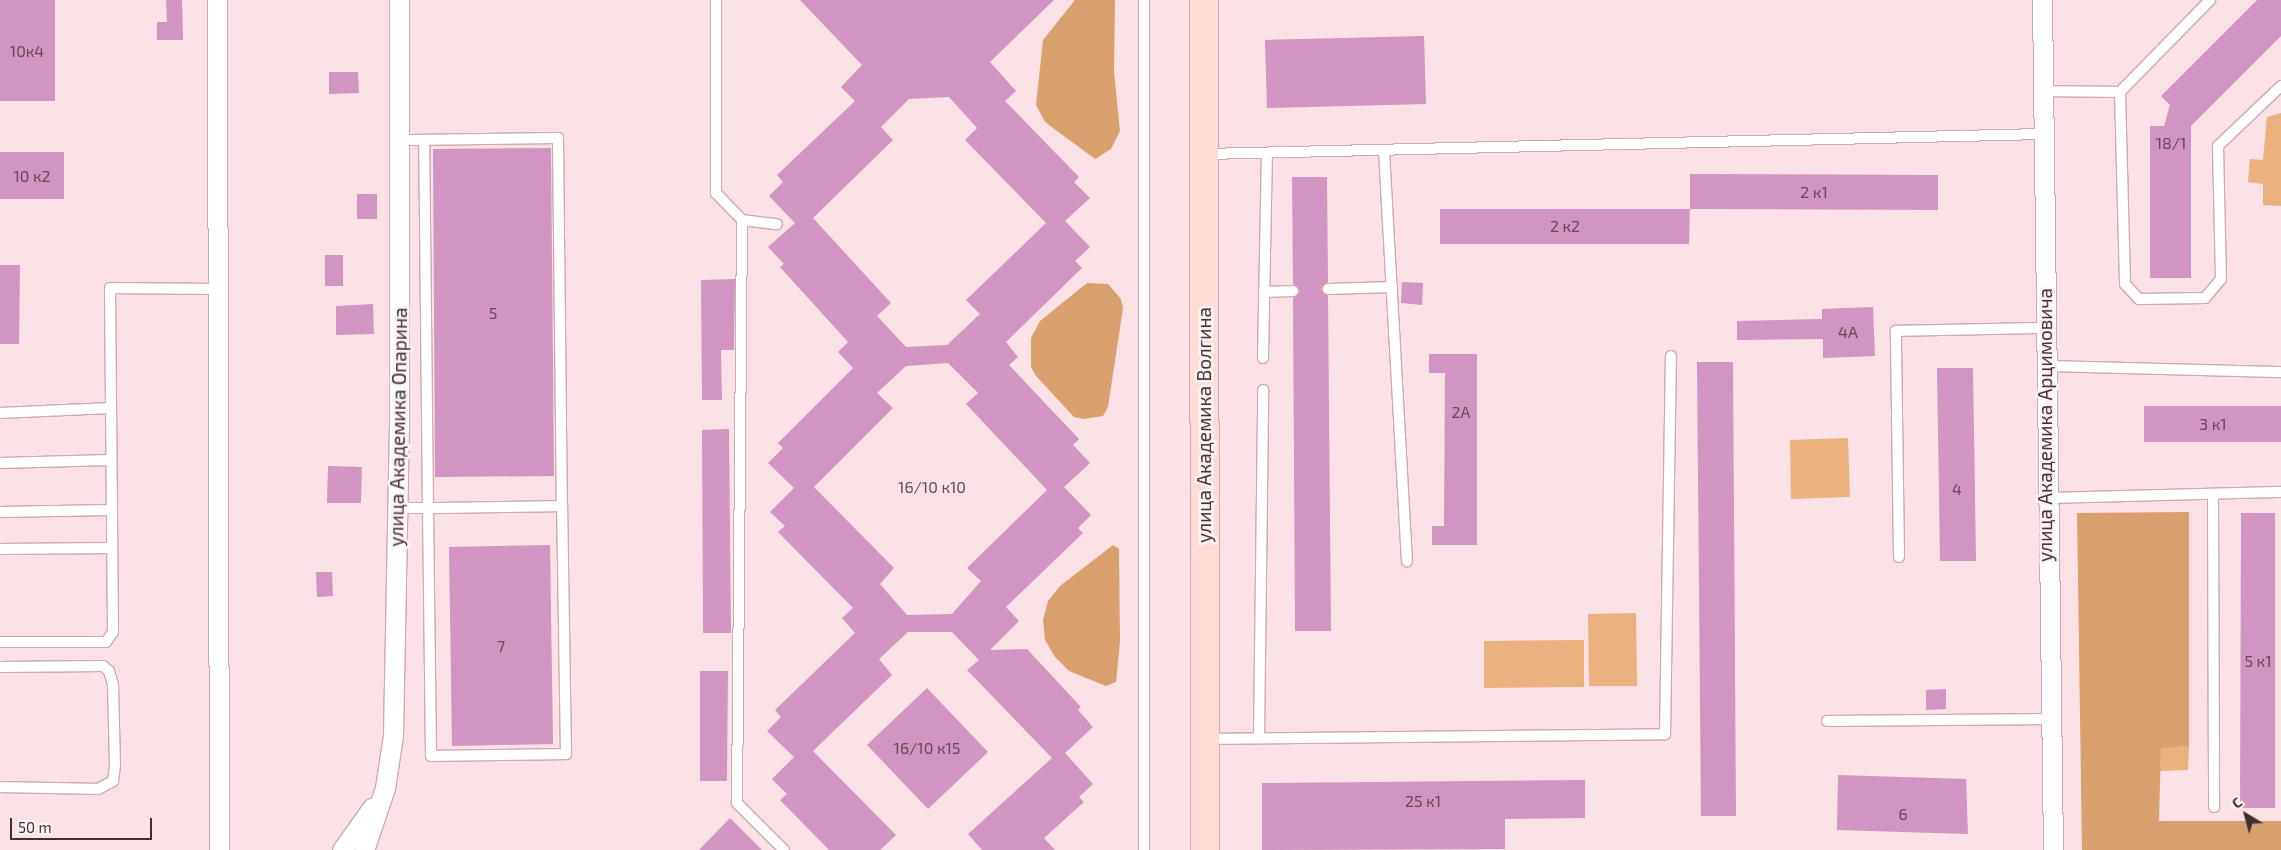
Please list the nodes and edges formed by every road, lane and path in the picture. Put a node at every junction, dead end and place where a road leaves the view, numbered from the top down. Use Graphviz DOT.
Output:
graph roads {
  1 [pos="217,0"];
  2 [pos="399,0"];
  3 [pos="716,0"];
  4 [pos="1144,0"];
  5 [pos="1204,0"];
  6 [pos="2042,0"];
  7 [pos="2210,0"];
  8 [pos="2281,86"];
  9 [pos="2043,91"];
  10 [pos="2120,92"];
  11 [pos="2042,134"];
  12 [pos="424,140"];
  13 [pos="399,141"];
  14 [pos="1384,151"];
  15 [pos="1204,154"];
  16 [pos="1267,154"];
  17 [pos="742,220"];
  18 [pos="776,224"];
  19 [pos="1392,287"];
  20 [pos="217,288"];
  21 [pos="1328,289"];
  22 [pos="1293,291"];
  23 [pos="1264,292"];
  24 [pos="2045,328"];
  25 [pos="1671,356"];
  26 [pos="1263,358"];
  27 [pos="2045,366"];
  28 [pos="2281,372"];
  29 [pos="1263,390"];
  30 [pos="110,408"];
  31 [pos="0,413"];
  32 [pos="110,460"];
  33 [pos="0,463"];
  34 [pos="2281,492"];
  35 [pos="2213,495"];
  36 [pos="2045,498"];
  37 [pos="562,506"];
  38 [pos="398,508"];
  39 [pos="428,508"];
  40 [pos="111,510"];
  41 [pos="0,512"];
  42 [pos="112,548"];
  43 [pos="0,549"];
  44 [pos="1899,557"];
  45 [pos="1407,561"];
  46 [pos="0,642"];
  47 [pos="0,668"];
  48 [pos="2050,719"];
  49 [pos="1827,721"];
  50 [pos="1259,738"];
  51 [pos="1205,739"];
  52 [pos="0,786"];
  53 [pos="385,788"];
  54 [pos="2214,807"];
  55 [pos="219,850"];
  56 [pos="342,850"];
  57 [pos="364,850"];
  58 [pos="784,850"];
  59 [pos="1144,850"];
  60 [pos="1205,850"];
  61 [pos="2053,850"];
  1 -- 20 [label="street"];
  2 -- 13 [label="street, улица Академика Опарина"];
  3 -- 17 [label="lane"];
  4 -- 59 [label="lane"];
  5 -- 15 [label="street, улица Академика Волгина"];
  6 -- 9 [label="street, улица Академика Арцимовича"];
  7 -- 10 [label="lane"];
  8 -- 10 [label="lane"];
  9 -- 10 [label="lane"];
  9 -- 11 [label="street, улица Академика Арцимовича"];
  11 -- 14 [label="lane"];
  11 -- 24 [label="street, улица Академика Арцимовича"];
  12 -- 13 [label="lane"];
  12 -- 37 [label="lane"];
  12 -- 39 [label="lane"];
  13 -- 38 [label="street, улица Академика Опарина"];
  14 -- 16 [label="lane"];
  14 -- 19 [label="lane"];
  15 -- 16 [label="lane"];
  15 -- 51 [label="street, улица Академика Волгина"];
  16 -- 23 [label="lane"];
  17 -- 18 [label="lane"];
  17 -- 58 [label="lane"];
  19 -- 21 [label="lane"];
  19 -- 45 [label="lane"];
  20 -- 30 [label="lane"];
  20 -- 55 [label="street"];
  22 -- 23 [label="lane"];
  23 -- 26 [label="lane"];
  24 -- 27 [label="street, улица Академика Арцимовича"];
  24 -- 44 [label="lane"];
  25 -- 50 [label="lane"];
  27 -- 28 [label="lane"];
  27 -- 36 [label="street, улица Академика Арцимовича"];
  29 -- 50 [label="lane"];
  30 -- 31 [label="lane"];
  30 -- 32 [label="lane"];
  32 -- 33 [label="lane"];
  32 -- 40 [label="lane"];
  34 -- 35 [label="lane"];
  35 -- 36 [label="lane"];
  35 -- 54 [label="lane"];
  36 -- 48 [label="street, улица Академика Арцимовича"];
  37 -- 39 [label="lane"];
  37 -- 39 [label="lane"];
  38 -- 39 [label="lane"];
  38 -- 53 [label="street, улица Академика Опарина"];
  40 -- 41 [label="lane"];
  40 -- 42 [label="lane"];
  42 -- 43 [label="lane"];
  42 -- 46 [label="lane"];
  47 -- 52 [label="lane"];
  48 -- 49 [label="lane"];
  48 -- 61 [label="street, улица Академика Арцимовича"];
  50 -- 51 [label="lane"];
  51 -- 60 [label="street, улица Академика Волгина"];
  53 -- 56 [label="street"];
  53 -- 57 [label="street, улица Академика Опарина"];
}
